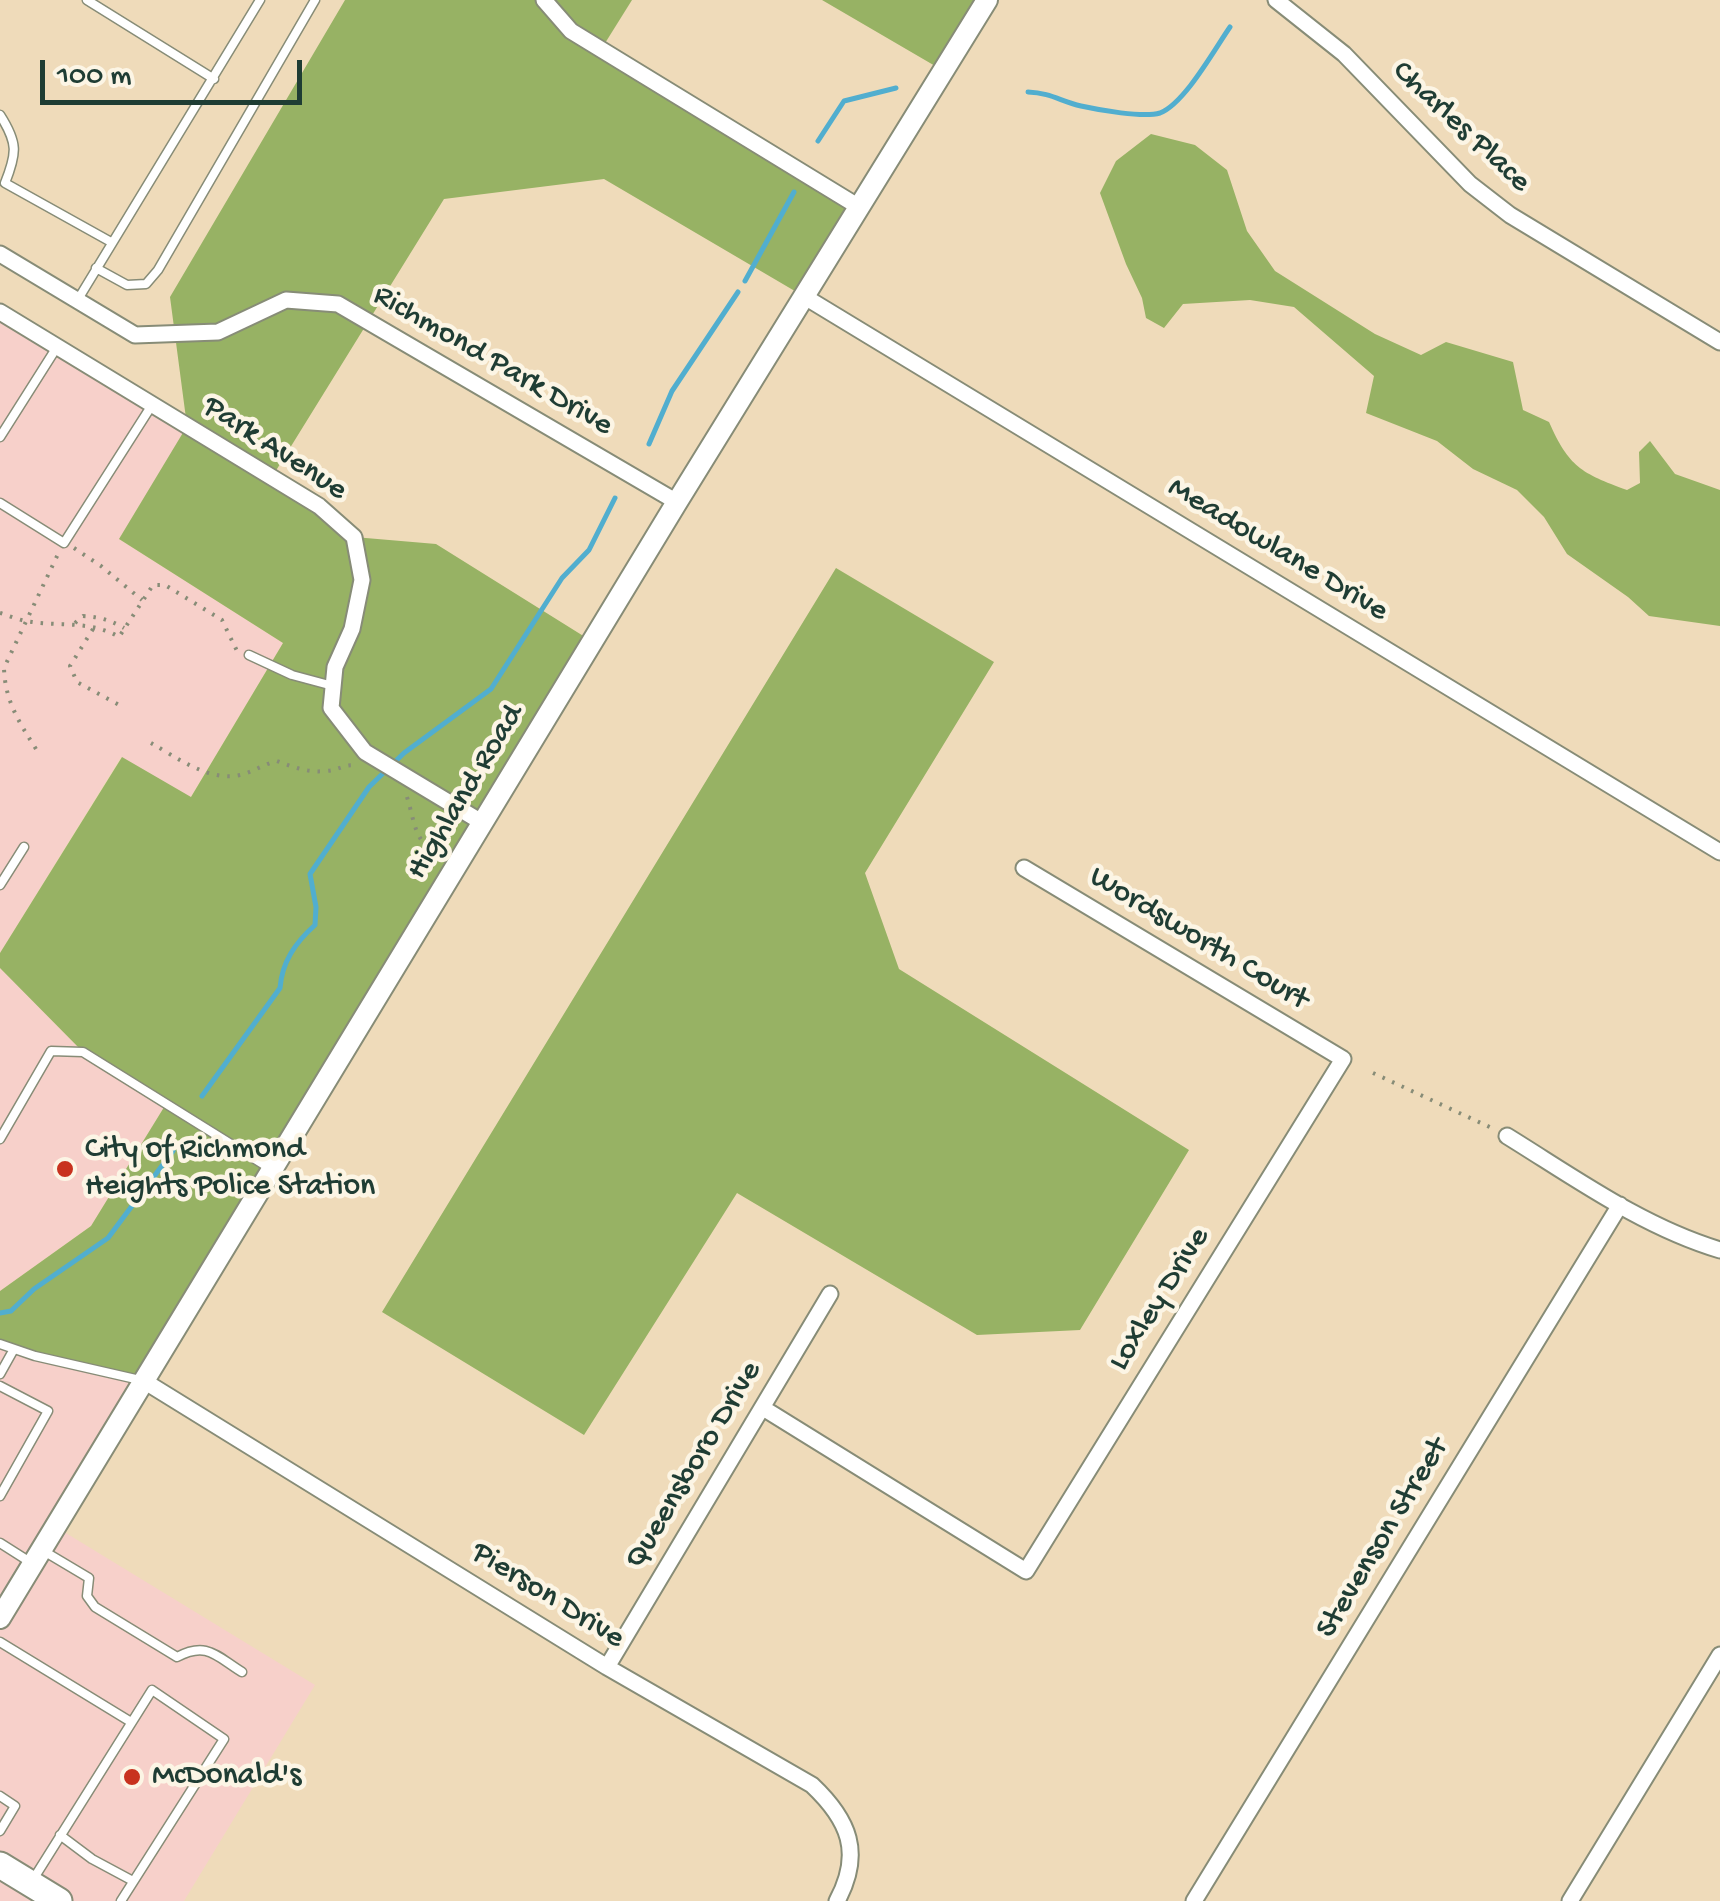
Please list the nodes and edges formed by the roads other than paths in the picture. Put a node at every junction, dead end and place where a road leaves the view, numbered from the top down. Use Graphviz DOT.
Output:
graph roads {
  1 [pos="87,0"];
  2 [pos="260,0"];
  3 [pos="315,0"];
  4 [pos="544,0"];
  5 [pos="987,0"];
  6 [pos="1276,0"];
  7 [pos="214,79"];
  8 [pos="0,115"];
  9 [pos="2,187"];
  10 [pos="859,208"];
  11 [pos="111,242"];
  12 [pos="0,254"];
  13 [pos="96,268"];
  14 [pos="805,297"];
  15 [pos="77,301"];
  16 [pos="0,312"];
  17 [pos="1720,342"];
  18 [pos="57,346"];
  19 [pos="152,405"];
  20 [pos="0,437"];
  21 [pos="677,502"];
  22 [pos="0,504"];
  23 [pos="249,654"];
  24 [pos="333,686"];
  25 [pos="484,824"];
  26 [pos="24,847"];
  27 [pos="1720,852"];
  28 [pos="1024,868"];
  29 [pos="0,885"];
  30 [pos="1342,1059"];
  31 [pos="1507,1136"];
  32 [pos="0,1139"];
  33 [pos="272,1170"];
  34 [pos="1620,1205"];
  35 [pos="1720,1250"];
  36 [pos="830,1294"];
  37 [pos="0,1344"];
  38 [pos="14,1349"];
  39 [pos="0,1374"];
  40 [pos="144,1381"];
  41 [pos="0,1386"];
  42 [pos="763,1408"];
  43 [pos="0,1496"];
  44 [pos="0,1543"];
  45 [pos="38,1557"];
  46 [pos="2,1609"];
  47 [pos="0,1642"];
  48 [pos="1720,1655"];
  49 [pos="608,1666"];
  50 [pos="242,1672"];
  51 [pos="131,1722"];
  52 [pos="0,1796"];
  53 [pos="0,1831"];
  54 [pos="60,1836"];
  55 [pos="0,1865"];
  56 [pos="133,1882"];
  57 [pos="30,1884"];
  58 [pos="59,1901"];
  59 [pos="121,1901"];
  60 [pos="837,1901"];
  61 [pos="1194,1901"];
  62 [pos="1570,1901"];
  1 -- 7 [label="lane"];
  2 -- 7 [label="lane"];
  3 -- 13 [label="lane"];
  4 -- 10 [label="street"];
  5 -- 10 [label="street, Highland Road"];
  6 -- 17 [label="street, Charles Place"];
  7 -- 11 [label="lane"];
  8 -- 9 [label="lane"];
  9 -- 11 [label="lane"];
  10 -- 14 [label="street, Highland Road"];
  11 -- 13 [label="lane"];
  12 -- 15 [label="street, Richmond Park Drive"];
  13 -- 15 [label="lane"];
  14 -- 21 [label="street, Highland Road"];
  14 -- 27 [label="street, Meadowlane Drive"];
  15 -- 21 [label="street, Richmond Park Drive"];
  16 -- 18 [label="street, Park Avenue"];
  18 -- 19 [label="street, Park Avenue"];
  18 -- 20 [label="lane"];
  19 -- 22 [label="lane"];
  19 -- 24 [label="street, Park Avenue"];
  21 -- 25 [label="street, Highland Road"];
  23 -- 24 [label="lane"];
  24 -- 25 [label="street"];
  25 -- 33 [label="street, Highland Road"];
  26 -- 29 [label="lane"];
  28 -- 30 [label="street, Wordsworth Court"];
  30 -- 42 [label="street, Loxley Drive"];
  31 -- 34 [label="street"];
  32 -- 33 [label="lane"];
  33 -- 40 [label="street, Highland Road"];
  34 -- 35 [label="street"];
  34 -- 61 [label="street, Stevenson Street"];
  36 -- 42 [label="street, Queensboro Drive"];
  37 -- 38 [label="lane"];
  38 -- 39 [label="lane"];
  38 -- 40 [label="lane"];
  40 -- 45 [label="street, Highland Road"];
  40 -- 49 [label="street, Pierson Drive"];
  41 -- 43 [label="lane"];
  42 -- 49 [label="street, Queensboro Drive"];
  44 -- 45 [label="lane"];
  45 -- 46 [label="street, Highland Road"];
  45 -- 50 [label="lane"];
  47 -- 51 [label="lane"];
  48 -- 62 [label="street"];
  49 -- 60 [label="street, Pierson Drive"];
  51 -- 54 [label="lane"];
  51 -- 56 [label="lane"];
  52 -- 53 [label="lane"];
  54 -- 56 [label="lane"];
  54 -- 57 [label="lane"];
  55 -- 57 [label="main road"];
  56 -- 59 [label="lane"];
  57 -- 58 [label="main road"];
}
